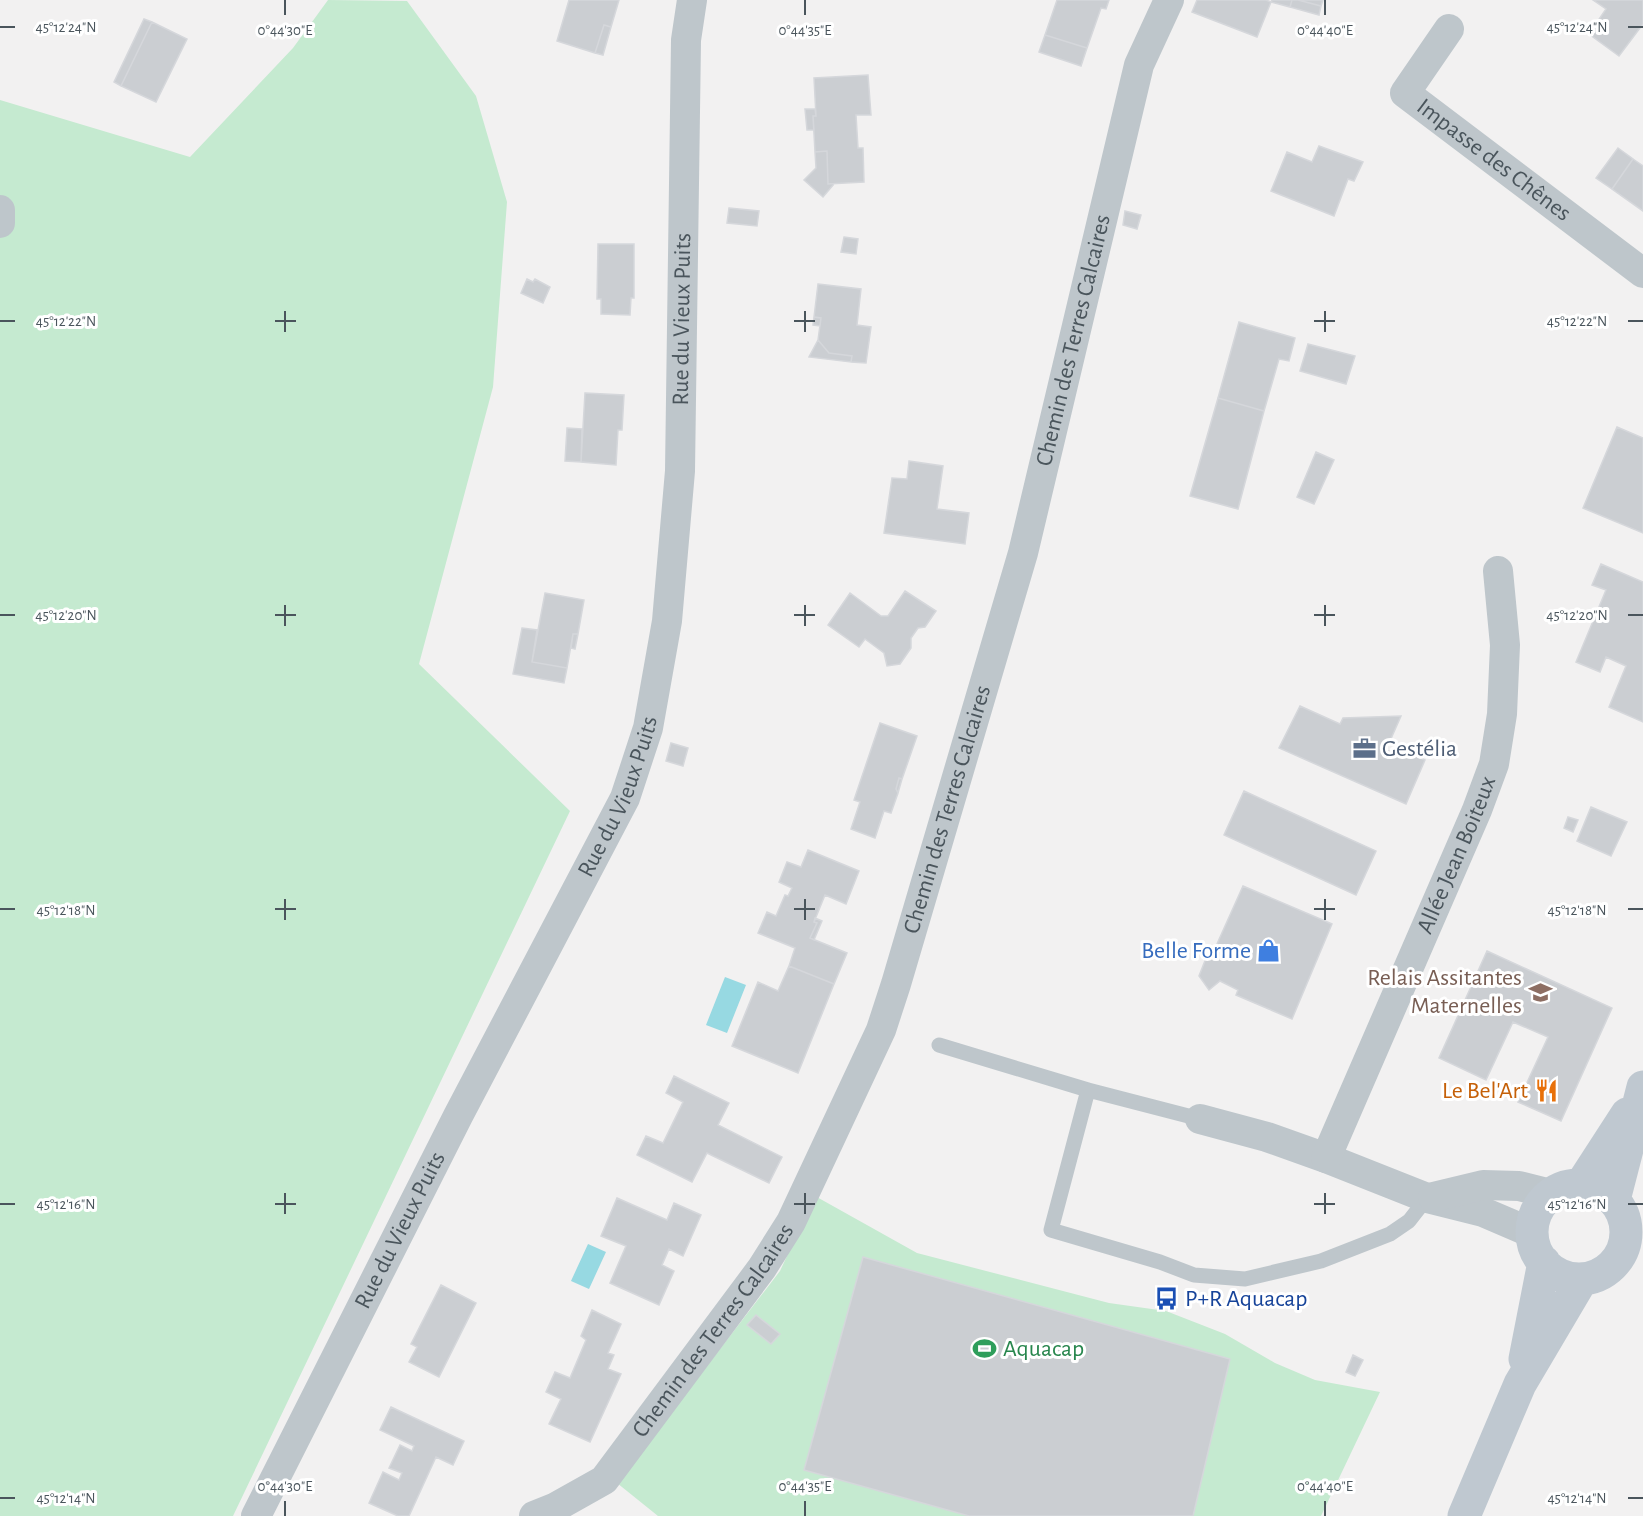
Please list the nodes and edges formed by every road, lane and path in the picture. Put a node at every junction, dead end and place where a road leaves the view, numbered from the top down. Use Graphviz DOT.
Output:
graph roads {
  1 [pos="692,0"];
  2 [pos="1169,0"];
  3 [pos="1449,29"];
  4 [pos="0,210"];
  5 [pos="0,223"];
  6 [pos="1643,273"];
  7 [pos="1498,570"];
  8 [pos="939,1045"];
  9 [pos="1643,1088"];
  10 [pos="1089,1090"];
  11 [pos="1200,1119"];
  12 [pos="1326,1158"];
  13 [pos="1566,1190"];
  14 [pos="1427,1198"];
  15 [pos="1614,1200"];
  16 [pos="1538,1248"];
  17 [pos="1581,1278"];
  18 [pos="1520,1384"];
  19 [pos="256,1516"];
  20 [pos="534,1516"];
  21 [pos="1464,1516"];
  1 -- 19 [label="street, Rue du Vieux Puits"];
  2 -- 20 [label="street, Chemin des Terres Calcaires"];
  3 -- 6 [label="street, Impasse des Chênes"];
  4 -- 5 [label="street"];
  7 -- 12 [label="street, Allée Jean Boiteux"];
  8 -- 10 [label="lane"];
  9 -- 13 [label="main road"];
  9 -- 15 [label="main road"];
  10 -- 11 [label="lane"];
  10 -- 14 [label="lane"];
  11 -- 12 [label="street"];
  12 -- 14 [label="street"];
  13 -- 14 [label="street"];
  13 -- 15 [label="main road"];
  13 -- 16 [label="main road"];
  14 -- 16 [label="street"];
  15 -- 17 [label="main road"];
  16 -- 17 [label="main road"];
  16 -- 18 [label="main road"];
  17 -- 18 [label="main road"];
  18 -- 21 [label="main road"];
}
